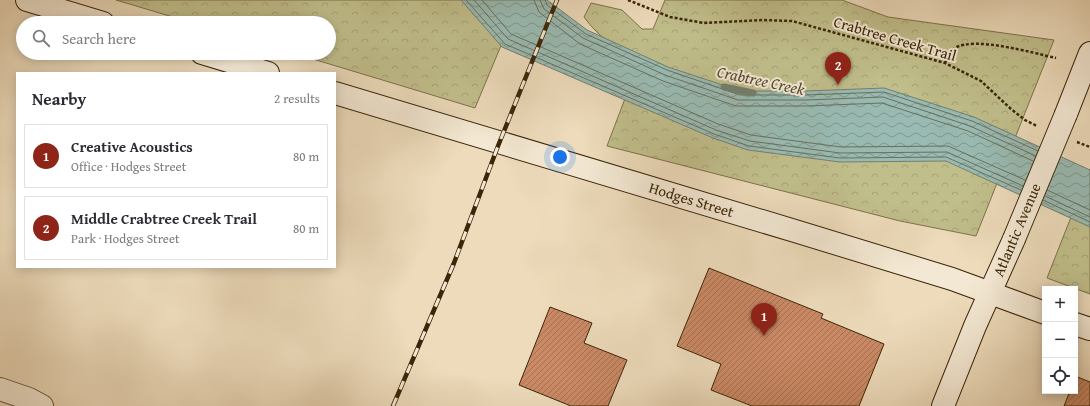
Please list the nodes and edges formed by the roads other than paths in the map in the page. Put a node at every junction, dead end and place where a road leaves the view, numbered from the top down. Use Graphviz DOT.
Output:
graph roads {
  1 [pos="27,0"];
  2 [pos="80,16"];
  3 [pos="1090,53"];
  4 [pos="225,60"];
  5 [pos="265,72"];
  6 [pos="336,93"];
  7 [pos="990,293"];
  8 [pos="1042,312"];
  9 [pos="1078,325"];
  10 [pos="1090,329"];
  11 [pos="0,389"];
  12 [pos="42,406"];
  13 [pos="943,406"];
  1 -- 2 [label="street"];
  3 -- 7 [label="street, Atlantic Avenue, bridge"];
  4 -- 5 [label="street"];
  6 -- 7 [label="street, Hodges Street"];
  7 -- 8 [label="street, Hodges Street"];
  7 -- 13 [label="street, Atlantic Avenue"];
  9 -- 10 [label="street"];
  11 -- 12 [label="street"];
}
